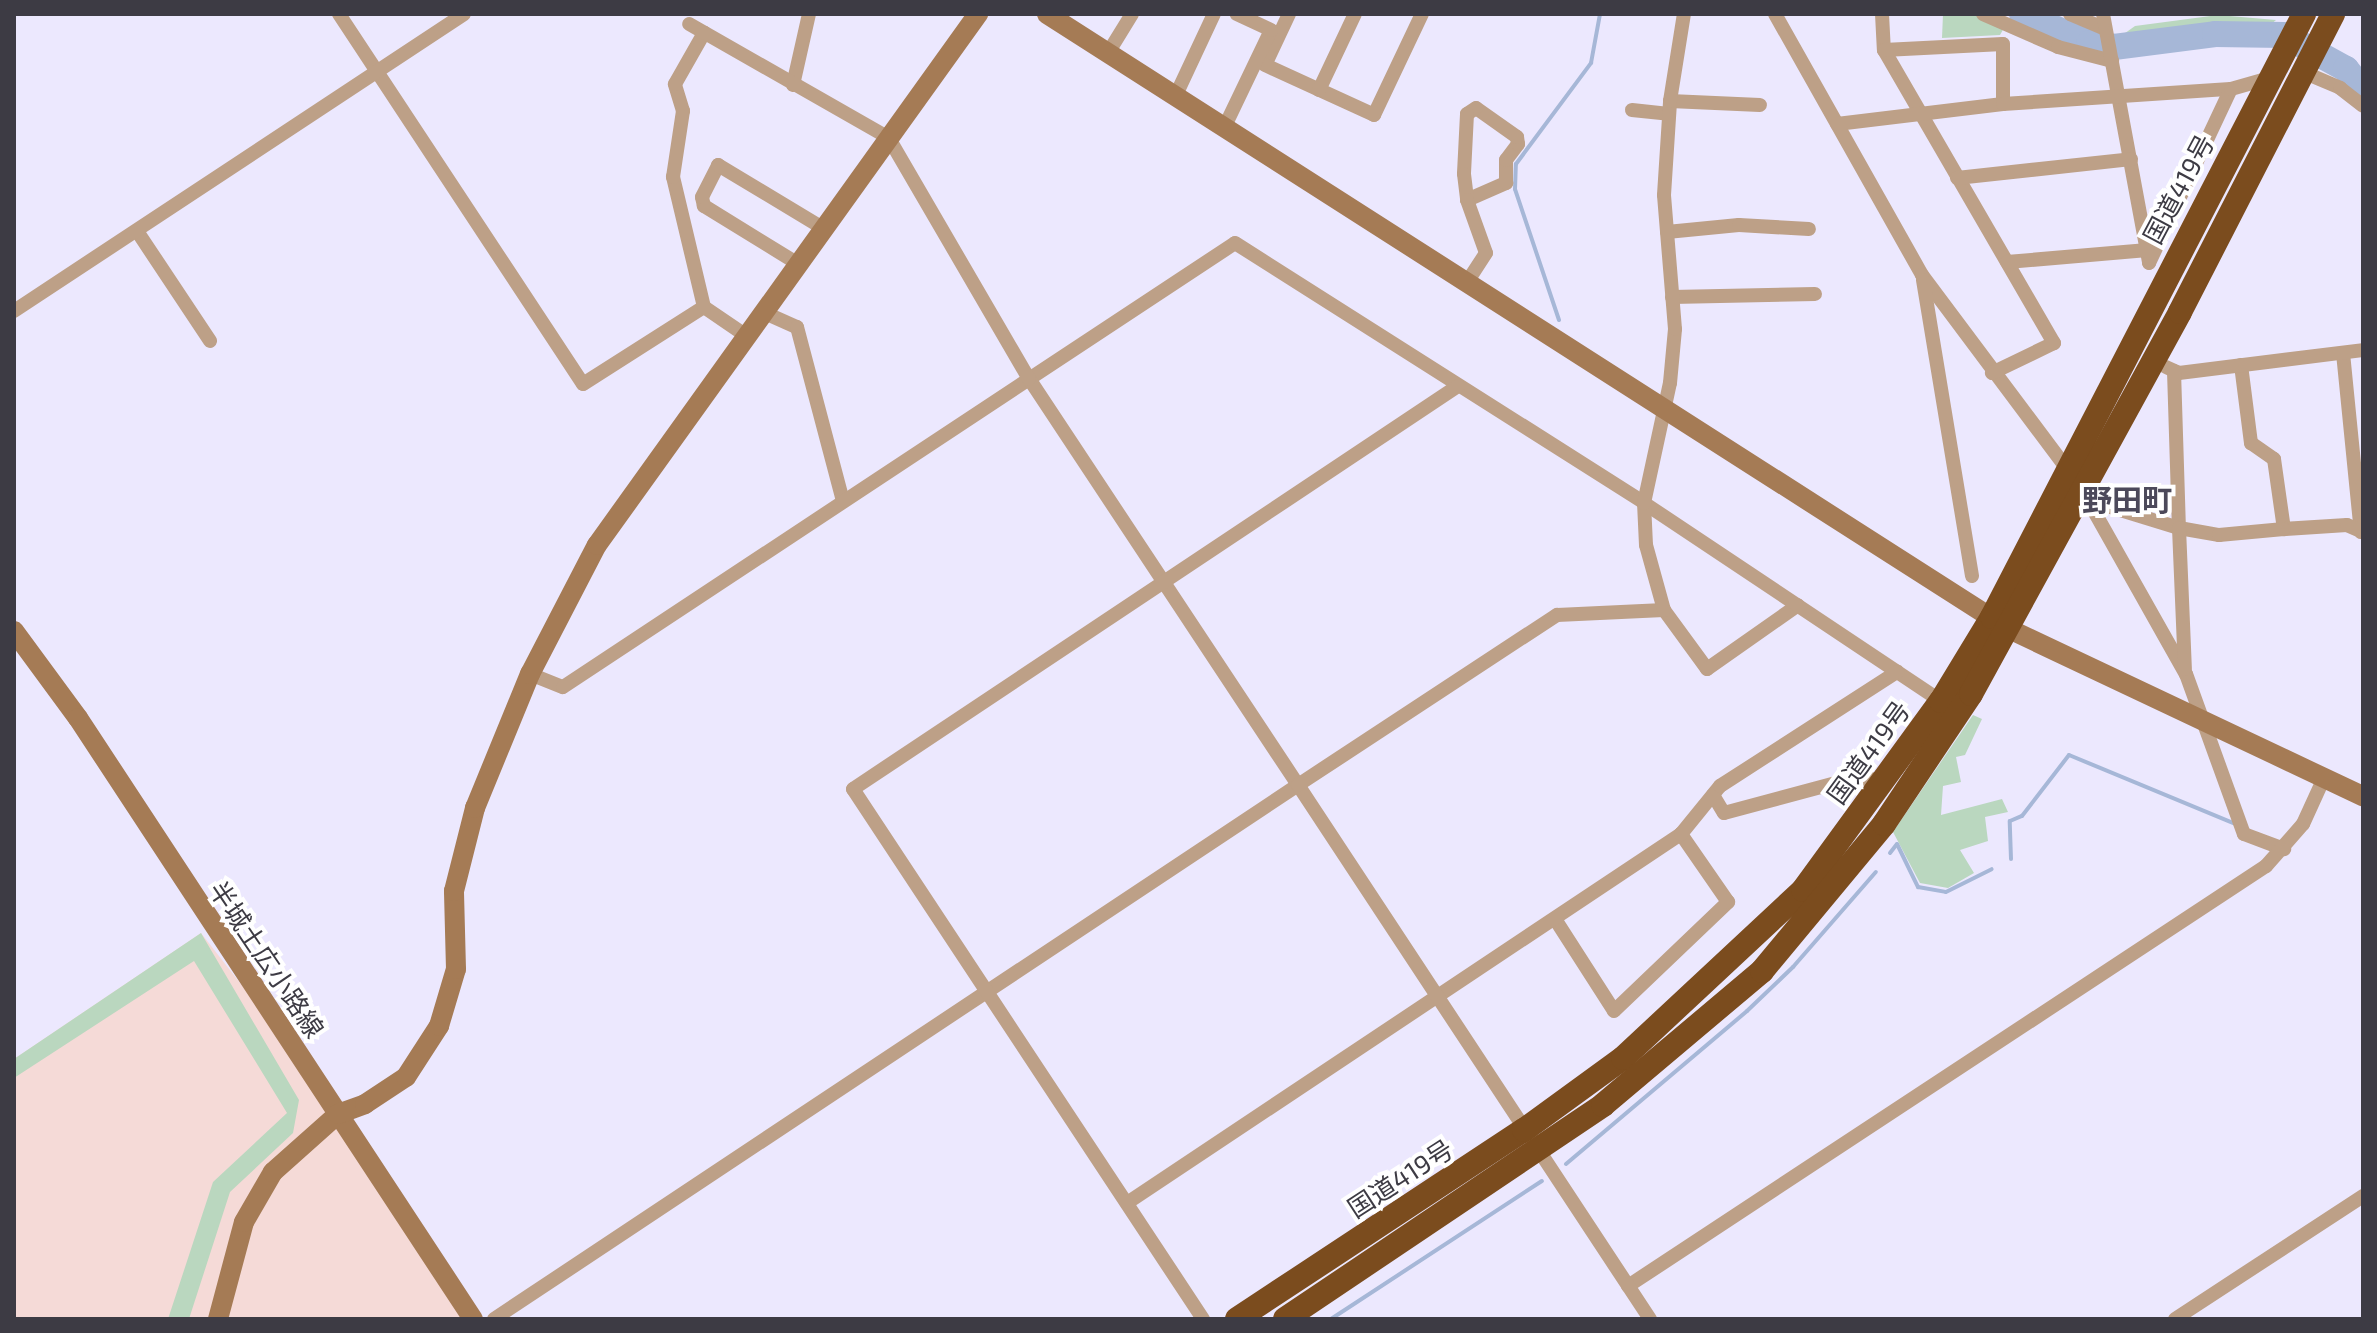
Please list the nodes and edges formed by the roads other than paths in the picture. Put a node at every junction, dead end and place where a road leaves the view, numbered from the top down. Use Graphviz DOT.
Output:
graph roads {
  1 [pos="339,14"];
  2 [pos="464,14"];
  3 [pos="809,14"];
  4 [pos="978,14"];
  5 [pos="1047,14"];
  6 [pos="1132,14"];
  7 [pos="1214,14"];
  8 [pos="1237,14"];
  9 [pos="1289,14"];
  10 [pos="1355,14"];
  11 [pos="1422,14"];
  12 [pos="1684,14"];
  13 [pos="1775,14"];
  14 [pos="1882,14"];
  15 [pos="1983,14"];
  16 [pos="2070,14"];
  17 [pos="2304,14"];
  18 [pos="2103,21"];
  19 [pos="689,24"];
  20 [pos="704,33"];
  21 [pos="2319,46"];
  22 [pos="1884,50"];
  23 [pos="1108,53"];
  24 [pos="2112,61"];
  25 [pos="378,73"];
  26 [pos="2270,78"];
  27 [pos="793,85"];
  28 [pos="2231,89"];
  29 [pos="1319,90"];
  30 [pos="1176,95"];
  31 [pos="2120,98"];
  32 [pos="2003,104"];
  33 [pos="1760,105"];
  34 [pos="2363,106"];
  35 [pos="1670,108"];
  36 [pos="1632,110"];
  37 [pos="1920,114"];
  38 [pos="1837,124"];
  39 [pos="1225,126"];
  40 [pos="889,138"];
  41 [pos="2131,159"];
  42 [pos="1957,178"];
  43 [pos="1467,200"];
  44 [pos="1809,229"];
  45 [pos="826,230"];
  46 [pos="137,231"];
  47 [pos="1667,232"];
  48 [pos="2147,250"];
  49 [pos="2007,262"];
  50 [pos="800,265"];
  51 [pos="1922,275"];
  52 [pos="1468,281"];
  53 [pos="1815,294"];
  54 [pos="1672,297"];
  55 [pos="704,307"];
  56 [pos="14,311"];
  57 [pos="765,313"];
  58 [pos="748,337"];
  59 [pos="210,341"];
  60 [pos="2363,350"];
  61 [pos="2343,353"];
  62 [pos="2241,365"];
  63 [pos="2163,366"];
  64 [pos="1992,373"];
  65 [pos="1029,379"];
  66 [pos="1458,386"];
  67 [pos="1664,408"];
  68 [pos="2079,486"];
  69 [pos="843,501"];
  70 [pos="1644,503"];
  71 [pos="2179,528"];
  72 [pos="2284,529"];
  73 [pos="2362,532"];
  74 [pos="1972,576"];
  75 [pos="1164,582"];
  76 [pos="1798,605"];
  77 [pos="1664,610"];
  78 [pos="2000,623"];
  79 [pos="14,631"];
  80 [pos="1897,672"];
  81 [pos="530,674"];
  82 [pos="2186,674"];
  83 [pos="1941,701"];
  84 [pos="2200,719"];
  85 [pos="2324,778"];
  86 [pos="1883,780"];
  87 [pos="1298,785"];
  88 [pos="1713,795"];
  89 [pos="2363,796"];
  90 [pos="1681,834"];
  91 [pos="2284,849"];
  92 [pos="1555,919"];
  93 [pos="986,992"];
  94 [pos="1438,999"];
  95 [pos="338,1114"];
  96 [pos="1524,1130"];
  97 [pos="1538,1151"];
  98 [pos="2363,1196"];
  99 [pos="1127,1203"];
  100 [pos="1628,1286"];
  101 [pos="218,1319"];
  102 [pos="473,1319"];
  103 [pos="494,1319"];
  104 [pos="1203,1319"];
  105 [pos="1237,1319"];
  106 [pos="1285,1319"];
  107 [pos="1650,1319"];
  108 [pos="2175,1319"];
  1 -- 25 [label="street"];
  2 -- 25 [label="street"];
  3 -- 27 [label="street"];
  4 -- 40 [label="street"];
  5 -- 23 [label="street"];
  6 -- 23 [label="street"];
  7 -- 30 [label="street"];
  8 -- 39 [label="street"];
  9 -- 29 [label="street"];
  10 -- 29 [label="street"];
  11 -- 29 [label="street"];
  12 -- 35 [label="street"];
  13 -- 38 [label="street"];
  14 -- 22 [label="street"];
  15 -- 24 [label="street"];
  16 -- 18 [label="street"];
  17 -- 26 [label="highway, 国道419号"];
  18 -- 24 [label="street"];
  19 -- 20 [label="street"];
  20 -- 27 [label="street"];
  20 -- 55 [label="street"];
  21 -- 34 [label="street"];
  21 -- 63 [label="highway, 国道419号"];
  22 -- 32 [label="street"];
  22 -- 37 [label="street"];
  23 -- 30 [label="street"];
  24 -- 31 [label="street"];
  25 -- 46 [label="street"];
  25 -- 55 [label="street"];
  26 -- 28 [label="street"];
  26 -- 68 [label="highway, 国道419号"];
  27 -- 40 [label="street"];
  28 -- 31 [label="street"];
  28 -- 48 [label="street"];
  30 -- 39 [label="street"];
  31 -- 32 [label="street"];
  31 -- 41 [label="street"];
  32 -- 37 [label="street"];
  33 -- 35 [label="street"];
  35 -- 36 [label="street"];
  35 -- 47 [label="street"];
  37 -- 38 [label="street"];
  37 -- 42 [label="street"];
  38 -- 51 [label="street"];
  39 -- 52 [label="street"];
  40 -- 45 [label="street"];
  40 -- 65 [label="street"];
  41 -- 42 [label="street"];
  41 -- 48 [label="street"];
  42 -- 49 [label="street"];
  43 -- 43 [label="street"];
  43 -- 52 [label="street"];
  44 -- 47 [label="street"];
  45 -- 50 [label="street"];
  45 -- 50 [label="street"];
  46 -- 56 [label="street"];
  46 -- 59 [label="street"];
  47 -- 54 [label="street"];
  48 -- 49 [label="street"];
  49 -- 64 [label="street"];
  50 -- 57 [label="street"];
  51 -- 64 [label="street"];
  51 -- 74 [label="street"];
  52 -- 67 [label="street"];
  53 -- 54 [label="street"];
  54 -- 67 [label="street"];
  55 -- 58 [label="street"];
  57 -- 58 [label="street"];
  57 -- 69 [label="street"];
  58 -- 81 [label="street"];
  60 -- 61 [label="street"];
  61 -- 62 [label="street"];
  61 -- 73 [label="street"];
  62 -- 63 [label="street"];
  62 -- 72 [label="street"];
  63 -- 68 [label="highway, 国道419号"];
  63 -- 71 [label="street"];
  64 -- 68 [label="street"];
  65 -- 66 [label="street"];
  65 -- 69 [label="street"];
  65 -- 75 [label="street"];
  66 -- 70 [label="street"];
  66 -- 75 [label="street"];
  67 -- 70 [label="street"];
  67 -- 78 [label="street"];
  68 -- 71 [label="street"];
  68 -- 78 [label="highway, 国道419号"];
  68 -- 82 [label="street"];
  69 -- 81 [label="street"];
  70 -- 76 [label="street"];
  70 -- 77 [label="street"];
  71 -- 72 [label="street"];
  71 -- 82 [label="street"];
  72 -- 73 [label="street"];
  75 -- 87 [label="street"];
  75 -- 93 [label="street"];
  76 -- 77 [label="street"];
  76 -- 80 [label="street"];
  77 -- 87 [label="street"];
  78 -- 83 [label="highway, 国道419号"];
  78 -- 84 [label="street"];
  78 -- 97 [label="highway, 国道419号"];
  79 -- 95 [label="street, 半城土広小路線"];
  80 -- 83 [label="street"];
  80 -- 88 [label="street"];
  81 -- 95 [label="street"];
  82 -- 84 [label="street"];
  83 -- 86 [label="highway, 国道419号"];
  84 -- 85 [label="street"];
  84 -- 91 [label="street"];
  85 -- 89 [label="street"];
  85 -- 91 [label="street"];
  86 -- 88 [label="street"];
  86 -- 96 [label="highway, 国道419号"];
  87 -- 93 [label="street"];
  87 -- 94 [label="street"];
  88 -- 90 [label="street"];
  90 -- 92 [label="street"];
  90 -- 92 [label="street"];
  91 -- 100 [label="street"];
  92 -- 94 [label="street"];
  93 -- 99 [label="street"];
  93 -- 103 [label="street"];
  94 -- 96 [label="street"];
  94 -- 99 [label="street"];
  95 -- 101 [label="street"];
  95 -- 102 [label="street, 半城土広小路線"];
  96 -- 97 [label="street"];
  96 -- 105 [label="highway, 国道419号"];
  97 -- 100 [label="street"];
  97 -- 106 [label="highway, 国道419号"];
  98 -- 108 [label="street"];
  99 -- 104 [label="street"];
  100 -- 107 [label="street"];
}
